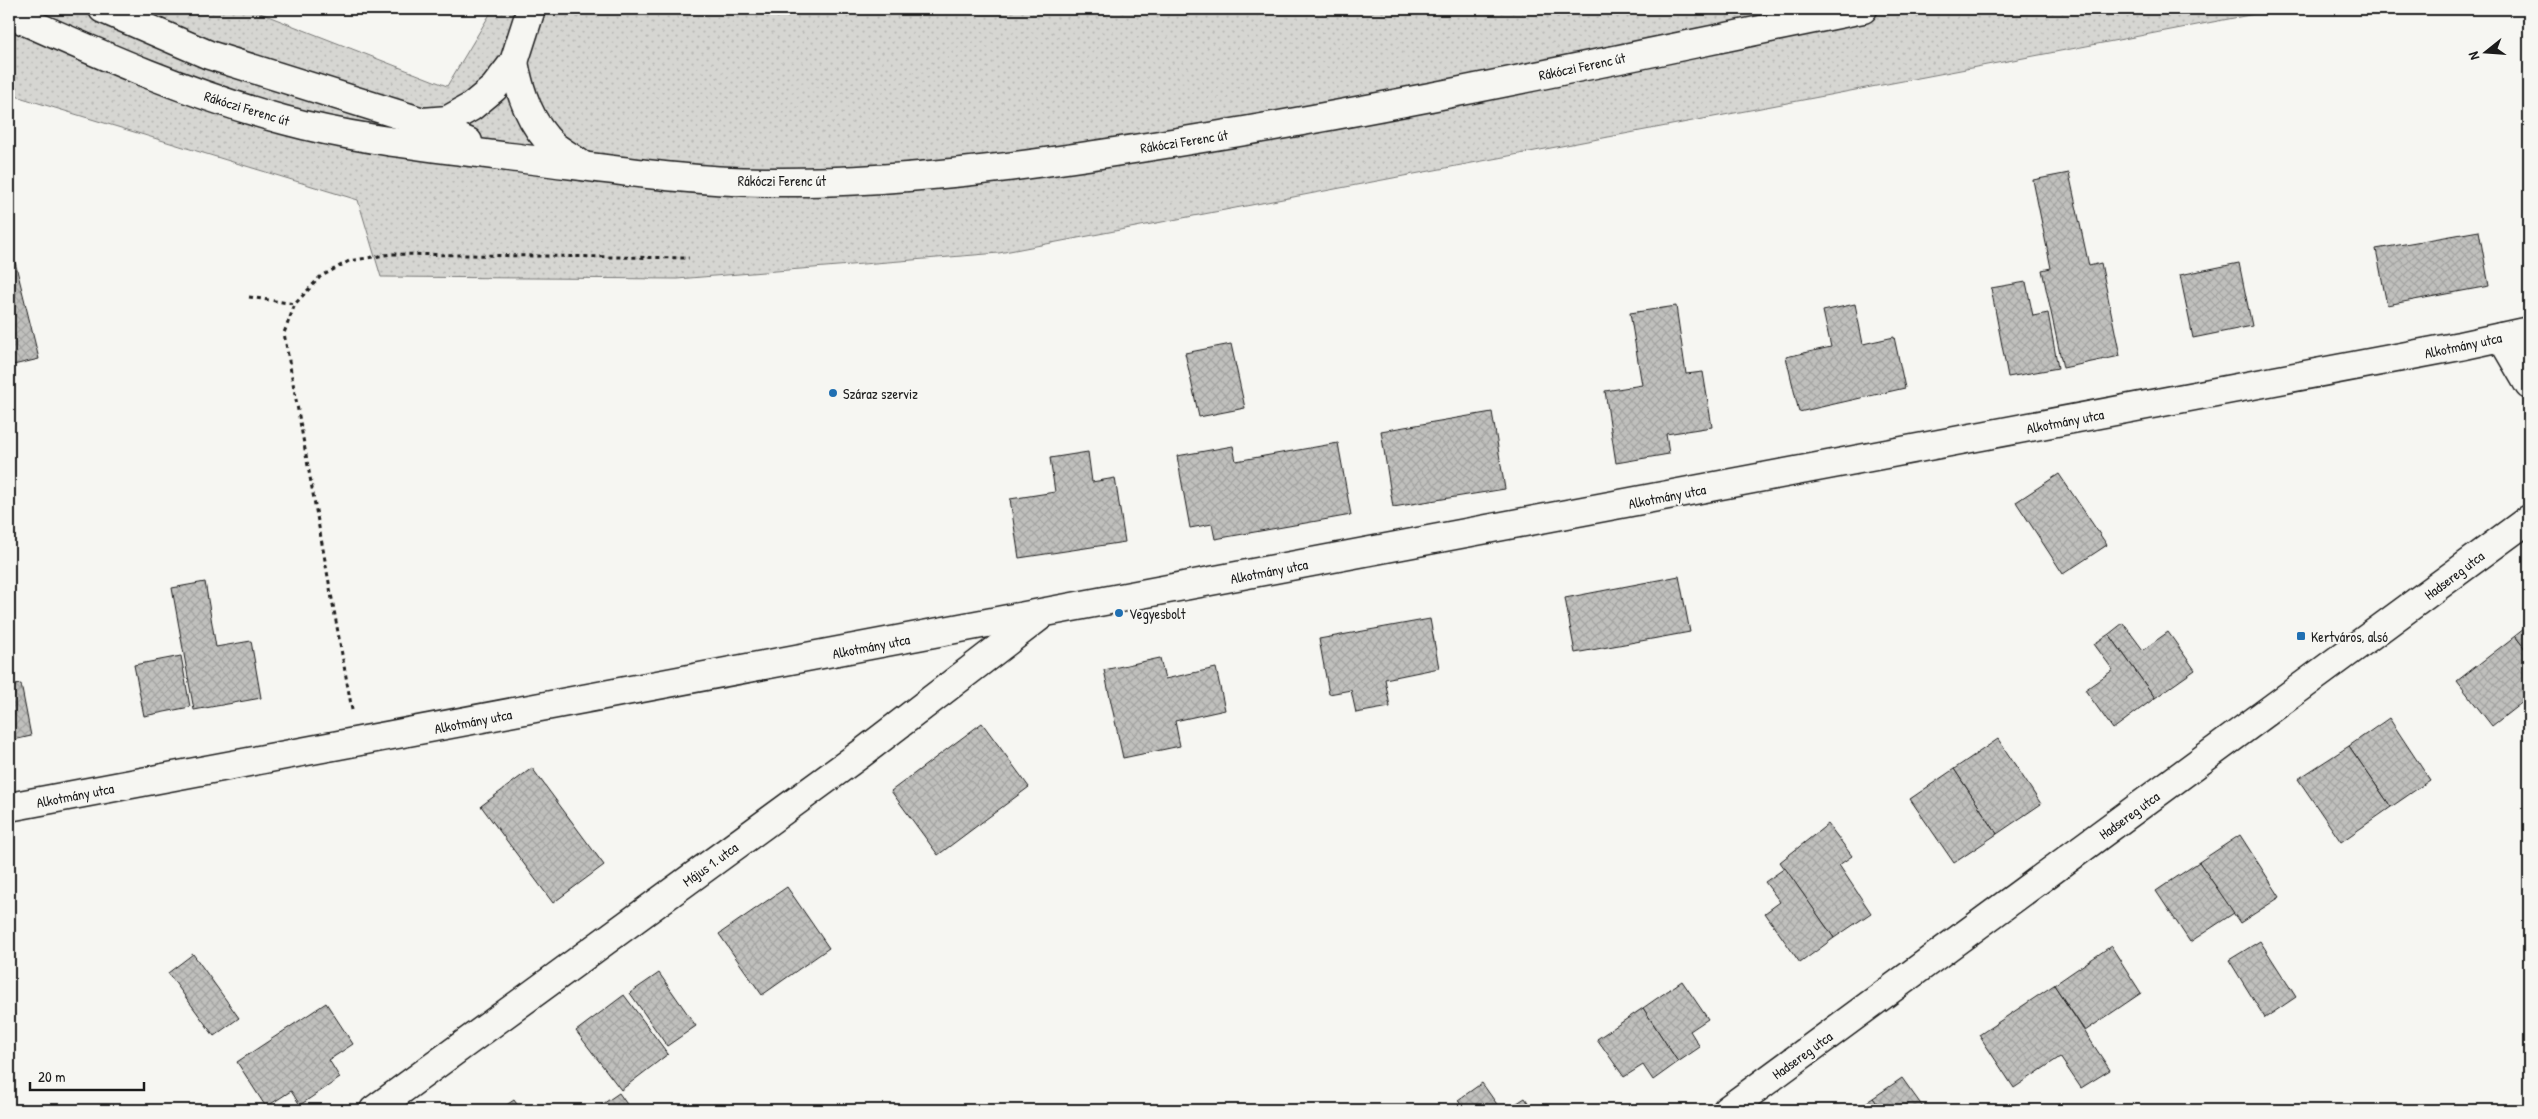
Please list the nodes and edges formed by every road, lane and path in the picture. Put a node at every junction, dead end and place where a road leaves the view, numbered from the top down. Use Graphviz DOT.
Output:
graph roads {
  1 [pos="103,9"];
  2 [pos="1863,9"];
  3 [pos="530,12"];
  4 [pos="9,14"];
  5 [pos="514,62"];
  6 [pos="423,122"];
  7 [pos="497,155"];
  8 [pos="584,166"];
  9 [pos="689,258"];
  10 [pos="249,297"];
  11 [pos="295,304"];
  12 [pos="2529,331"];
  13 [pos="2502,337"];
  14 [pos="2529,385"];
  15 [pos="2529,519"];
  16 [pos="1043,614"];
  17 [pos="358,742"];
  18 [pos="9,807"];
  19 [pos="374,1110"];
  20 [pos="1727,1110"];
  1 -- 6 [label="street, Rákóczi Ferenc út"];
  2 -- 8 [label="street, Rákóczi Ferenc út"];
  3 -- 5 [label="street"];
  4 -- 7 [label="street, Rákóczi Ferenc út"];
  5 -- 6 [label="street"];
  5 -- 8 [label="street"];
  6 -- 7 [label="street, Rákóczi Ferenc út"];
  7 -- 8 [label="street, Rákóczi Ferenc út"];
  9 -- 11 [label="path"];
  10 -- 11 [label="path"];
  11 -- 17 [label="path"];
  12 -- 13 [label="street, Alkotmány utca"];
  13 -- 14 [label="street"];
  13 -- 16 [label="street, Alkotmány utca"];
  15 -- 20 [label="street, Hadsereg utca"];
  16 -- 17 [label="street, Alkotmány utca"];
  16 -- 19 [label="street, Május 1. utca"];
  17 -- 18 [label="street, Alkotmány utca"];
}
